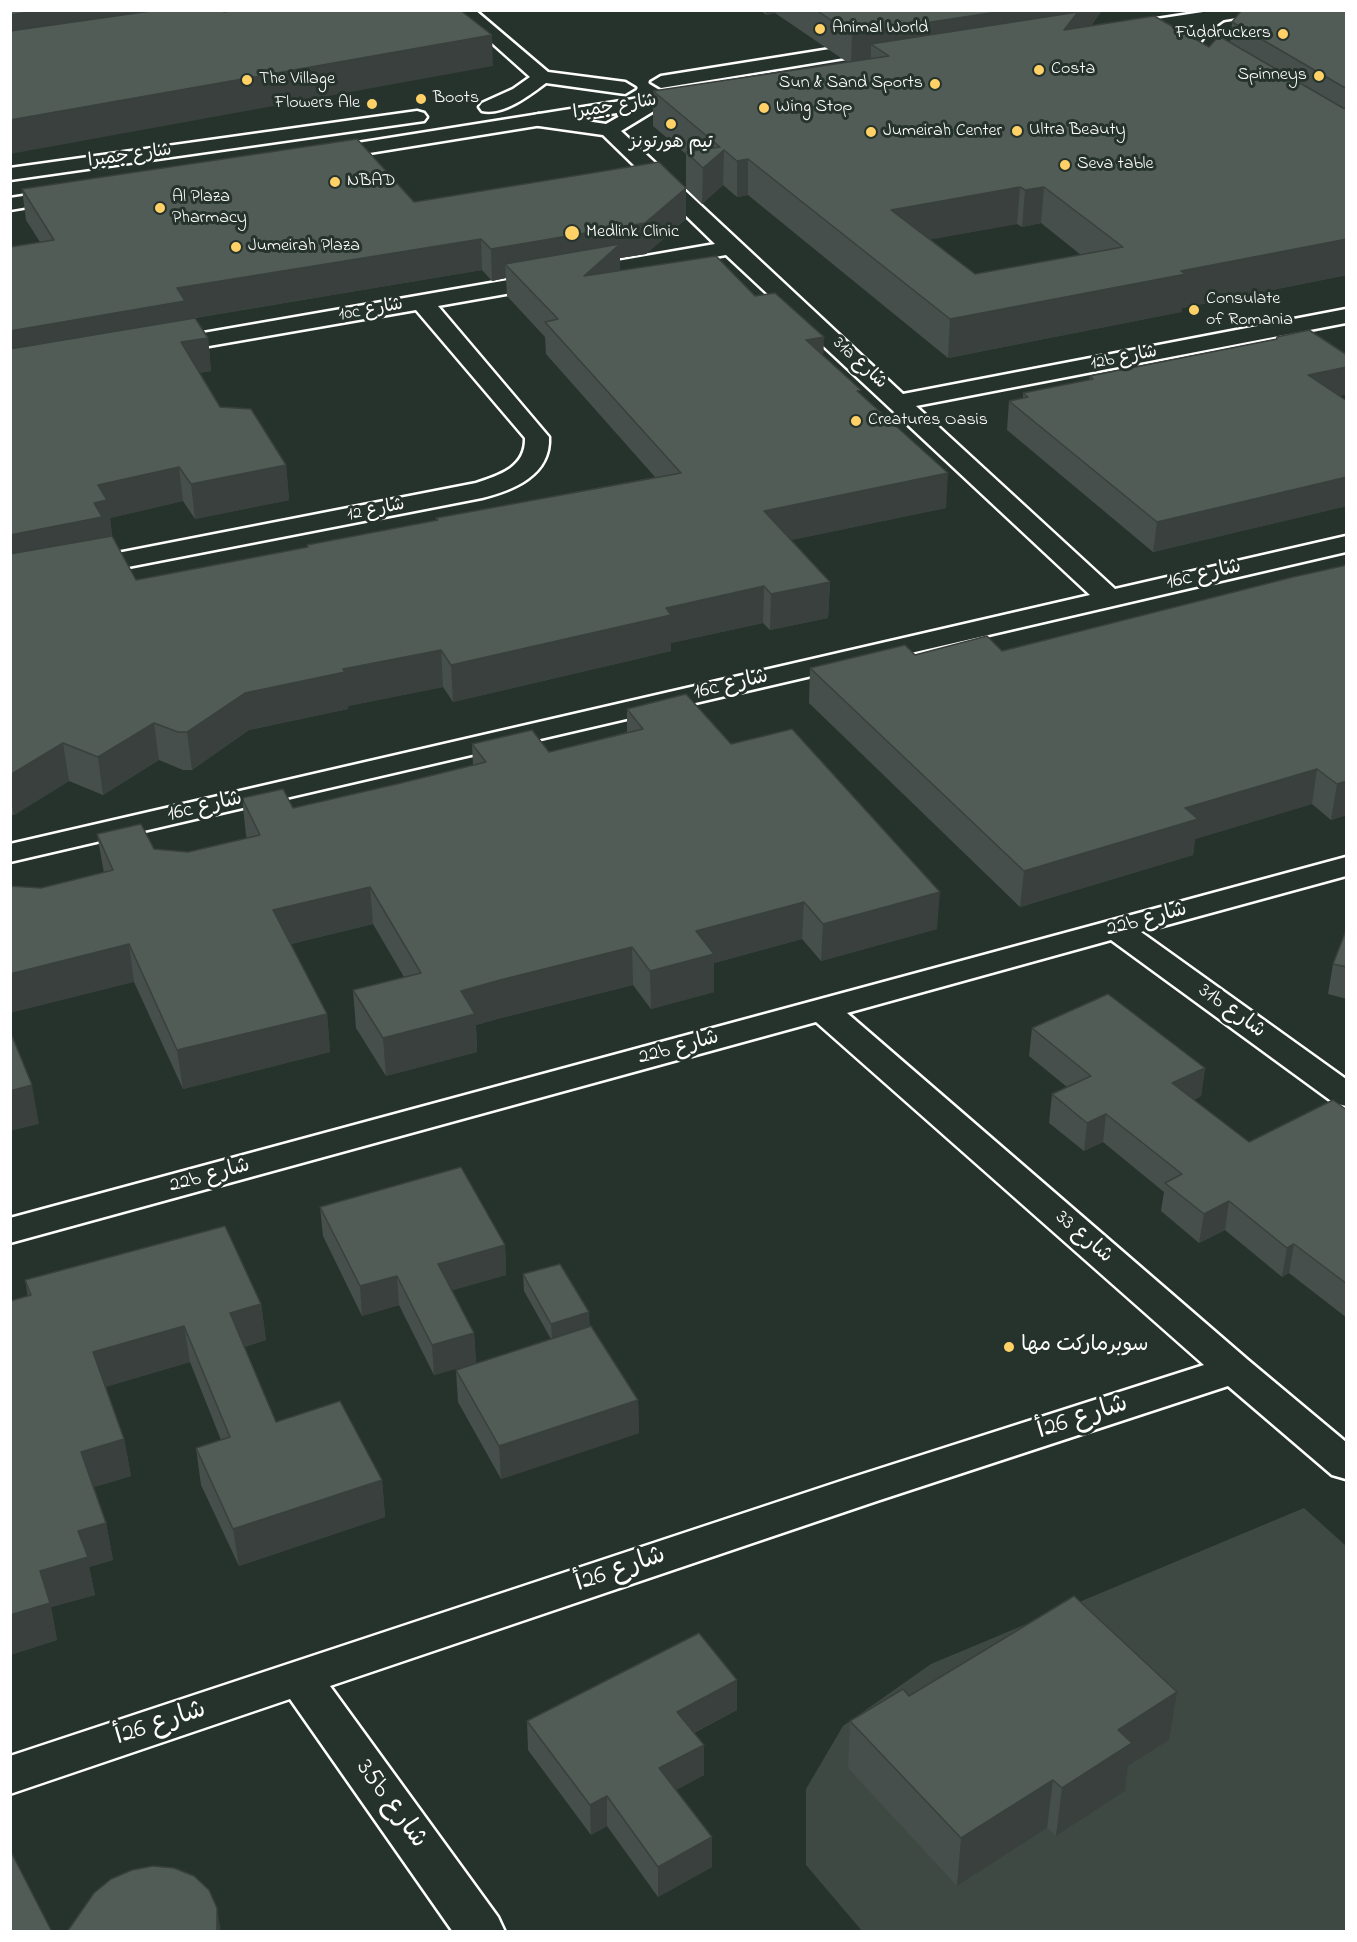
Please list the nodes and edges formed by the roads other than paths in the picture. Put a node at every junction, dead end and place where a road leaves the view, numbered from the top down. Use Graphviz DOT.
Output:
graph roads {
  1 [pos="464,10"];
  2 [pos="1255,10"];
  3 [pos="1220,16"];
  4 [pos="1190,43"];
  5 [pos="897,44"];
  6 [pos="1210,54"];
  7 [pos="542,77"];
  8 [pos="750,87"];
  9 [pos="625,88"];
  10 [pos="655,102"];
  11 [pos="489,107"];
  12 [pos="466,110"];
  13 [pos="432,115"];
  14 [pos="539,120"];
  15 [pos="609,130"];
  16 [pos="303,158"];
  17 [pos="10,174"];
  18 [pos="81,193"];
  19 [pos="10,204"];
  20 [pos="731,248"];
  21 [pos="422,302"];
  22 [pos="1347,316"];
  23 [pos="140,351"];
  24 [pos="901,402"];
  25 [pos="1347,544"];
  26 [pos="10,582"];
  27 [pos="1109,598"];
  28 [pos="10,853"];
  29 [pos="1347,866"];
  30 [pos="1116,929"];
  31 [pos="823,1010"];
  32 [pos="1347,1095"];
  33 [pos="10,1231"];
  34 [pos="1234,1370"];
  35 [pos="1347,1464"];
  36 [pos="300,1679"];
  37 [pos="10,1775"];
  38 [pos="481,1932"];
  1 -- 7 [label="street"];
  2 -- 3 [label="street"];
  3 -- 4 [label="street"];
  3 -- 4 [label="street"];
  4 -- 6 [label="street"];
  5 -- 9 [label="street, شارع جميرا"];
  7 -- 9 [label="street"];
  7 -- 11 [label="street"];
  8 -- 10 [label="street, شارع جميرا"];
  9 -- 11 [label="street, شارع جميرا"];
  10 -- 14 [label="street, شارع جميرا"];
  10 -- 15 [label="street"];
  11 -- 12 [label="street, شارع جميرا"];
  13 -- 17 [label="street, شارع جميرا"];
  14 -- 15 [label="street"];
  14 -- 16 [label="street, شارع جميرا"];
  15 -- 20 [label="street, 31a شارع"];
  18 -- 19 [label="street, شارع جميرا"];
  20 -- 21 [label="street, 10c شارع"];
  20 -- 24 [label="street, 31a شارع"];
  21 -- 23 [label="street, 10c شارع"];
  21 -- 26 [label="street, شارع 12"];
  22 -- 24 [label="street, 12b شارع"];
  24 -- 27 [label="street, 31a شارع"];
  25 -- 27 [label="street, 16c شارع"];
  27 -- 28 [label="street, 16c شارع"];
  29 -- 30 [label="street, 22b شارع"];
  30 -- 31 [label="street, 22b شارع"];
  30 -- 32 [label="street, 31b شارع"];
  31 -- 33 [label="street, 22b شارع"];
  31 -- 34 [label="street, شارع 33"];
  34 -- 35 [label="street, شارع 33"];
  34 -- 36 [label="street, شارع 26أ"];
  36 -- 37 [label="street, شارع 26أ"];
  36 -- 38 [label="street, 35b شارع"];
}
